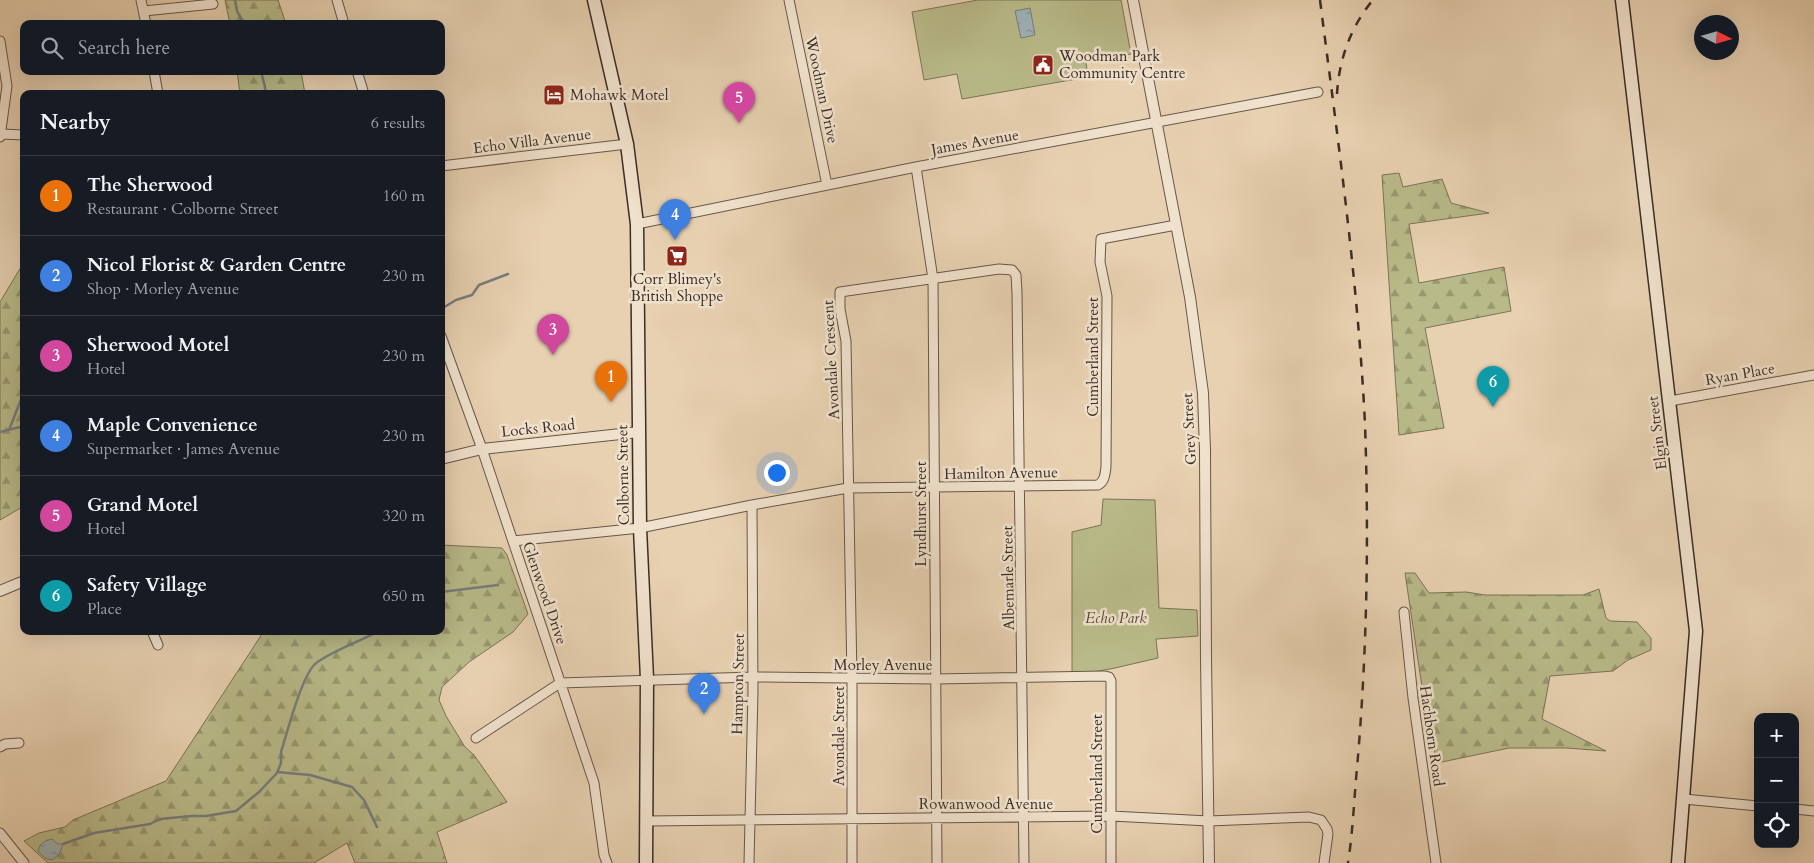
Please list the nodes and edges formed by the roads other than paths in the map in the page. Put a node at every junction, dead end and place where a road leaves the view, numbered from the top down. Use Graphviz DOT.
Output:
graph roads {
  1 [pos="142,0"];
  2 [pos="337,0"];
  3 [pos="594,0"];
  4 [pos="789,0"];
  5 [pos="1133,0"];
  6 [pos="1622,0"];
  7 [pos="213,4"];
  8 [pos="144,11"];
  9 [pos="145,20"];
  10 [pos="343,20"];
  11 [pos="0,41"];
  12 [pos="155,75"];
  13 [pos="358,75"];
  14 [pos="157,90"];
  15 [pos="363,90"];
  16 [pos="1318,92"];
  17 [pos="1157,122"];
  18 [pos="1,135"];
  19 [pos="20,135"];
  20 [pos="627,144"];
  21 [pos="445,166"];
  22 [pos="916,167"];
  23 [pos="827,184"];
  24 [pos="637,224"];
  25 [pos="1176,225"];
  26 [pos="933,279"];
  27 [pos="445,347"];
  28 [pos="1814,375"];
  29 [pos="1670,401"];
  30 [pos="639,432"];
  31 [pos="482,449"];
  32 [pos="445,458"];
  33 [pos="1020,486"];
  34 [pos="1095,486"];
  35 [pos="848,488"];
  36 [pos="934,488"];
  37 [pos="752,505"];
  38 [pos="640,528"];
  39 [pos="513,542"];
  40 [pos="20,583"];
  41 [pos="0,591"];
  42 [pos="1404,612"];
  43 [pos="154,635"];
  44 [pos="158,645"];
  45 [pos="753,677"];
  46 [pos="647,679"];
  47 [pos="852,679"];
  48 [pos="935,679"];
  49 [pos="1022,679"];
  50 [pos="560,683"];
  51 [pos="1111,685"];
  52 [pos="476,738"];
  53 [pos="19,743"];
  54 [pos="0,747"];
  55 [pos="1684,799"];
  56 [pos="1754,806"];
  57 [pos="1799,809"];
  58 [pos="1814,811"];
  59 [pos="1111,816"];
  60 [pos="853,818"];
  61 [pos="936,818"];
  62 [pos="1023,818"];
  63 [pos="748,820"];
  64 [pos="647,821"];
  65 [pos="1209,821"];
  66 [pos="0,833"];
  67 [pos="24,863"];
  68 [pos="608,863"];
  69 [pos="646,863"];
  70 [pos="749,863"];
  71 [pos="852,863"];
  72 [pos="937,863"];
  73 [pos="1024,863"];
  74 [pos="1111,863"];
  75 [pos="1209,863"];
  76 [pos="1324,863"];
  77 [pos="1436,863"];
  78 [pos="1678,863"];
  1 -- 8 [label="street"];
  2 -- 10 [label="street"];
  3 -- 20 [label="main road, Colborne Street"];
  4 -- 23 [label="street, Woodman Drive"];
  5 -- 17 [label="street, Grey Street"];
  6 -- 29 [label="main road, Elgin Street"];
  7 -- 8 [label="street"];
  8 -- 9 [label="street"];
  11 -- 18 [label="street"];
  12 -- 14 [label="street"];
  13 -- 15 [label="street"];
  16 -- 17 [label="street, James Avenue"];
  17 -- 22 [label="street, James Avenue"];
  17 -- 25 [label="street, Grey Street"];
  18 -- 19 [label="street"];
  20 -- 21 [label="street, Echo Villa Avenue"];
  20 -- 24 [label="main road, Colborne Street"];
  22 -- 23 [label="street, James Avenue"];
  22 -- 26 [label="street, Lyndhurst Street"];
  23 -- 24 [label="street, James Avenue"];
  24 -- 30 [label="main road, Colborne Street"];
  25 -- 34 [label="street, Cumberland Street"];
  25 -- 65 [label="street, Grey Street"];
  26 -- 33 [label="street, Albemarle Street"];
  26 -- 35 [label="street, Avondale Crescent"];
  26 -- 36 [label="street, Lyndhurst Street"];
  27 -- 31 [label="street, Glenwood Drive"];
  28 -- 29 [label="street, Ryan Place"];
  29 -- 55 [label="main road, Elgin Street"];
  30 -- 31 [label="street, Locks Road"];
  30 -- 38 [label="main road, Colborne Street"];
  31 -- 32 [label="street, Locks Road"];
  31 -- 39 [label="street, Glenwood Drive"];
  33 -- 34 [label="street, Hamilton Avenue"];
  33 -- 36 [label="street, Hamilton Avenue"];
  33 -- 49 [label="street, Albemarle Street"];
  35 -- 36 [label="street, Hamilton Avenue"];
  35 -- 37 [label="street, Hamilton Avenue"];
  35 -- 47 [label="street, Avondale Street"];
  36 -- 48 [label="street, Lyndhurst Street"];
  37 -- 38 [label="street, Hamilton Avenue"];
  37 -- 45 [label="street, Hampton Street"];
  38 -- 39 [label="street, Hamilton Avenue"];
  38 -- 46 [label="main road, Colborne Street"];
  39 -- 50 [label="street, Glenwood Drive"];
  40 -- 41 [label="street"];
  42 -- 77 [label="street, Hachborn Road"];
  43 -- 44 [label="street"];
  45 -- 46 [label="street, Morley Avenue"];
  45 -- 47 [label="street, Morley Avenue"];
  45 -- 63 [label="street, Hampton Street"];
  46 -- 50 [label="street, Morley Avenue"];
  46 -- 64 [label="main road, Colborne Street"];
  47 -- 48 [label="street, Morley Avenue"];
  47 -- 60 [label="street, Avondale Street"];
  48 -- 49 [label="street, Morley Avenue"];
  48 -- 61 [label="street, Lyndhurst Street"];
  49 -- 51 [label="street, Morley Avenue"];
  49 -- 62 [label="street, Albemarle Street"];
  50 -- 52 [label="street"];
  50 -- 68 [label="street, Glenwood Drive"];
  51 -- 59 [label="street, Cumberland Street"];
  53 -- 54 [label="street"];
  55 -- 56 [label="street"];
  55 -- 78 [label="main road, Elgin Street"];
  57 -- 58 [label="street"];
  59 -- 62 [label="street, Rowanwood Avenue"];
  59 -- 65 [label="street, Rowanwood Avenue"];
  59 -- 74 [label="street, Cumberland Street"];
  60 -- 61 [label="street, Rowanwood Avenue"];
  60 -- 63 [label="street, Rowanwood Avenue"];
  60 -- 71 [label="street, Avondale Street"];
  61 -- 62 [label="street, Rowanwood Avenue"];
  61 -- 72 [label="street, Lyndhurst Street"];
  62 -- 73 [label="street, Albemarle Street"];
  63 -- 64 [label="street, Rowanwood Avenue"];
  63 -- 70 [label="street, Hampton Street"];
  64 -- 69 [label="main road, Colborne Street"];
  65 -- 75 [label="street, Grey Street"];
  65 -- 76 [label="street, Rowanwood Avenue"];
  66 -- 67 [label="street"];
}
